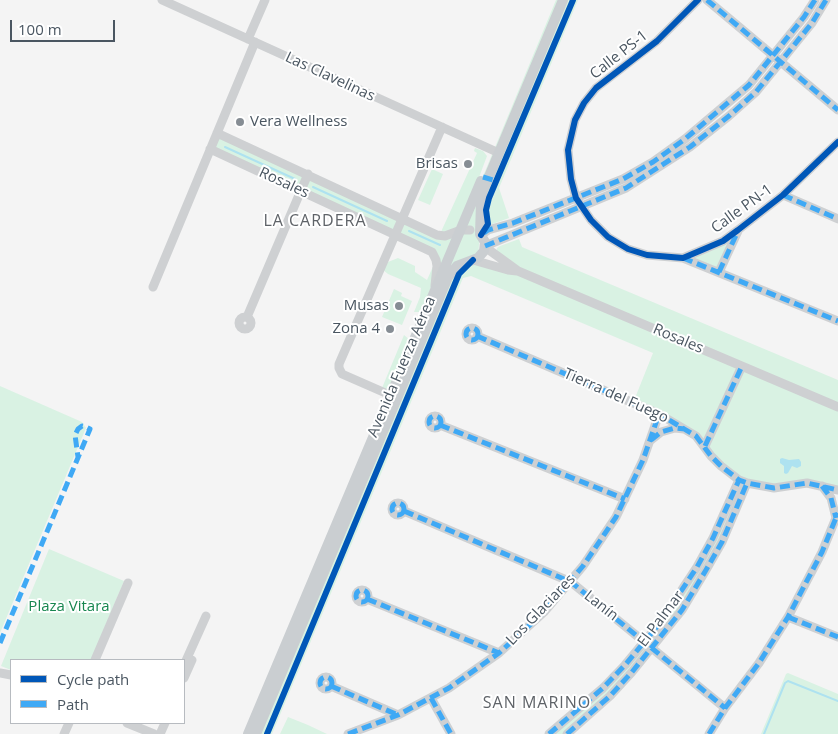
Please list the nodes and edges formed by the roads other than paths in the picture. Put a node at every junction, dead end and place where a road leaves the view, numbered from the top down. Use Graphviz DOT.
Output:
graph roads {
  1 [pos="162,0"];
  2 [pos="265,0"];
  3 [pos="556,0"];
  4 [pos="563,0"];
  5 [pos="698,0"];
  6 [pos="707,0"];
  7 [pos="815,0"];
  8 [pos="826,0"];
  9 [pos="251,41"];
  10 [pos="774,56"];
  11 [pos="781,62"];
  12 [pos="838,110"];
  13 [pos="442,128"];
  14 [pos="217,133"];
  15 [pos="838,142"];
  16 [pos="687,143"];
  17 [pos="210,149"];
  18 [pos="496,152"];
  19 [pos="308,174"];
  20 [pos="301,191"];
  21 [pos="783,195"];
  22 [pos="576,198"];
  23 [pos="581,208"];
  24 [pos="402,218"];
  25 [pos="838,219"];
  26 [pos="738,230"];
  27 [pos="395,234"];
  28 [pos="468,235"];
  29 [pos="485,246"];
  30 [pos="683,258"];
  31 [pos="471,260"];
  32 [pos="518,271"];
  33 [pos="719,272"];
  34 [pos="153,287"];
  35 [pos="435,288"];
  36 [pos="247,317"];
  37 [pos="838,321"];
  38 [pos="477,336"];
  39 [pos="742,366"];
  40 [pos="390,395"];
  41 [pos="838,407"];
  42 [pos="659,414"];
  43 [pos="440,425"];
  44 [pos="686,429"];
  45 [pos="651,440"];
  46 [pos="705,446"];
  47 [pos="743,481"];
  48 [pos="822,486"];
  49 [pos="838,490"];
  50 [pos="625,499"];
  51 [pos="404,511"];
  52 [pos="837,516"];
  53 [pos="697,566"];
  54 [pos="706,570"];
  55 [pos="571,582"];
  56 [pos="128,583"];
  57 [pos="367,599"];
  58 [pos="206,616"];
  59 [pos="788,617"];
  60 [pos="301,618"];
  61 [pos="197,636"];
  62 [pos="838,637"];
  63 [pos="646,641"];
  64 [pos="653,648"];
  65 [pos="499,653"];
  66 [pos="95,659"];
  67 [pos="185,663"];
  68 [pos="185,676"];
  69 [pos="331,686"];
  70 [pos="431,698"];
  71 [pos="725,708"];
  72 [pos="398,715"];
  73 [pos="129,724"];
  74 [pos="154,734"];
  75 [pos="248,734"];
  76 [pos="256,734"];
  77 [pos="348,734"];
  78 [pos="451,734"];
  79 [pos="549,734"];
  80 [pos="567,734"];
  81 [pos="703,734"];
  82 [pos="709,734"];
  1 -- 9 [label="street, Las Clavelinas"];
  2 -- 9 [label="street"];
  3 -- 18 [label="main road, Avenida Fuerza Aérea"];
  4 -- 18 [label="main road, Avenida Fuerza Aérea"];
  5 -- 22 [label="street, Calle PS-1"];
  6 -- 10 [label="street"];
  7 -- 10 [label="street"];
  8 -- 11 [label="street"];
  9 -- 13 [label="street, Las Clavelinas"];
  9 -- 14 [label="street"];
  10 -- 11 [label="street"];
  10 -- 16 [label="street"];
  11 -- 12 [label="street"];
  11 -- 16 [label="street"];
  13 -- 18 [label="street, Las Clavelinas"];
  13 -- 24 [label="street"];
  14 -- 17 [label="street"];
  14 -- 19 [label="street, Rosales"];
  15 -- 21 [label="street, Calle PN-1"];
  16 -- 22 [label="street, Rosales"];
  16 -- 23 [label="street"];
  17 -- 20 [label="street, Rosales"];
  17 -- 34 [label="street"];
  18 -- 28 [label="main road, Avenida Fuerza Aérea"];
  18 -- 28 [label="main road, Avenida Fuerza Aérea"];
  19 -- 20 [label="street"];
  19 -- 24 [label="street, Rosales"];
  20 -- 27 [label="street, Rosales"];
  20 -- 36 [label="street"];
  21 -- 25 [label="street"];
  21 -- 26 [label="street, Calle PN-1"];
  22 -- 23 [label="street, Calle PN-1"];
  22 -- 28 [label="street, Rosales"];
  23 -- 29 [label="street"];
  23 -- 30 [label="street, Calle PN-1"];
  24 -- 27 [label="street"];
  24 -- 28 [label="street, Rosales"];
  26 -- 30 [label="street, Calle PN-1"];
  26 -- 33 [label="street"];
  27 -- 35 [label="street, Rosales"];
  27 -- 40 [label="street"];
  28 -- 29 [label="main road, Avenida Fuerza Aérea"];
  28 -- 31 [label="main road"];
  28 -- 35 [label="main road, Avenida Fuerza Aérea"];
  29 -- 31 [label="main road, Avenida Fuerza Aérea"];
  29 -- 32 [label="street, Rosales"];
  30 -- 33 [label="street"];
  31 -- 32 [label="street, Rosales"];
  31 -- 60 [label="main road, Avenida Fuerza Aérea"];
  32 -- 39 [label="street, Rosales"];
  33 -- 37 [label="street"];
  35 -- 40 [label="main road, Avenida Fuerza Aérea"];
  38 -- 42 [label="street, Tierra del Fuego"];
  39 -- 41 [label="street, Rosales"];
  39 -- 46 [label="street"];
  40 -- 60 [label="main road, Avenida Fuerza Aérea"];
  42 -- 44 [label="street, Tierra del Fuego"];
  42 -- 45 [label="street, Los Glaciares"];
  43 -- 50 [label="street"];
  44 -- 45 [label="street"];
  44 -- 46 [label="street, Tierra del Fuego"];
  45 -- 50 [label="street, Los Glaciares"];
  46 -- 47 [label="street, Tierra del Fuego"];
  47 -- 48 [label="street"];
  47 -- 53 [label="street, El Palmar"];
  47 -- 54 [label="street, El Palmar"];
  48 -- 49 [label="street"];
  48 -- 52 [label="street"];
  50 -- 55 [label="street, Los Glaciares"];
  51 -- 55 [label="street, Lanín"];
  52 -- 59 [label="street"];
  53 -- 54 [label="street"];
  53 -- 63 [label="street, El Palmar"];
  54 -- 64 [label="street, El Palmar"];
  55 -- 63 [label="street, Lanín"];
  55 -- 65 [label="street, Los Glaciares"];
  56 -- 66 [label="street"];
  57 -- 65 [label="street"];
  58 -- 61 [label="street"];
  59 -- 62 [label="street"];
  59 -- 71 [label="street"];
  60 -- 75 [label="main road, Avenida Fuerza Aérea"];
  60 -- 76 [label="main road, Avenida Fuerza Aérea"];
  61 -- 67 [label="street"];
  61 -- 68 [label="street"];
  63 -- 64 [label="street, Lanín"];
  63 -- 79 [label="street, El Palmar"];
  64 -- 71 [label="street, Lanín"];
  64 -- 80 [label="street, El Palmar"];
  65 -- 70 [label="street, Los Glaciares"];
  69 -- 72 [label="street"];
  70 -- 72 [label="street, Los Glaciares"];
  70 -- 78 [label="street"];
  71 -- 81 [label="street"];
  71 -- 82 [label="street"];
  72 -- 77 [label="street, Los Glaciares"];
  73 -- 74 [label="street"];
}
